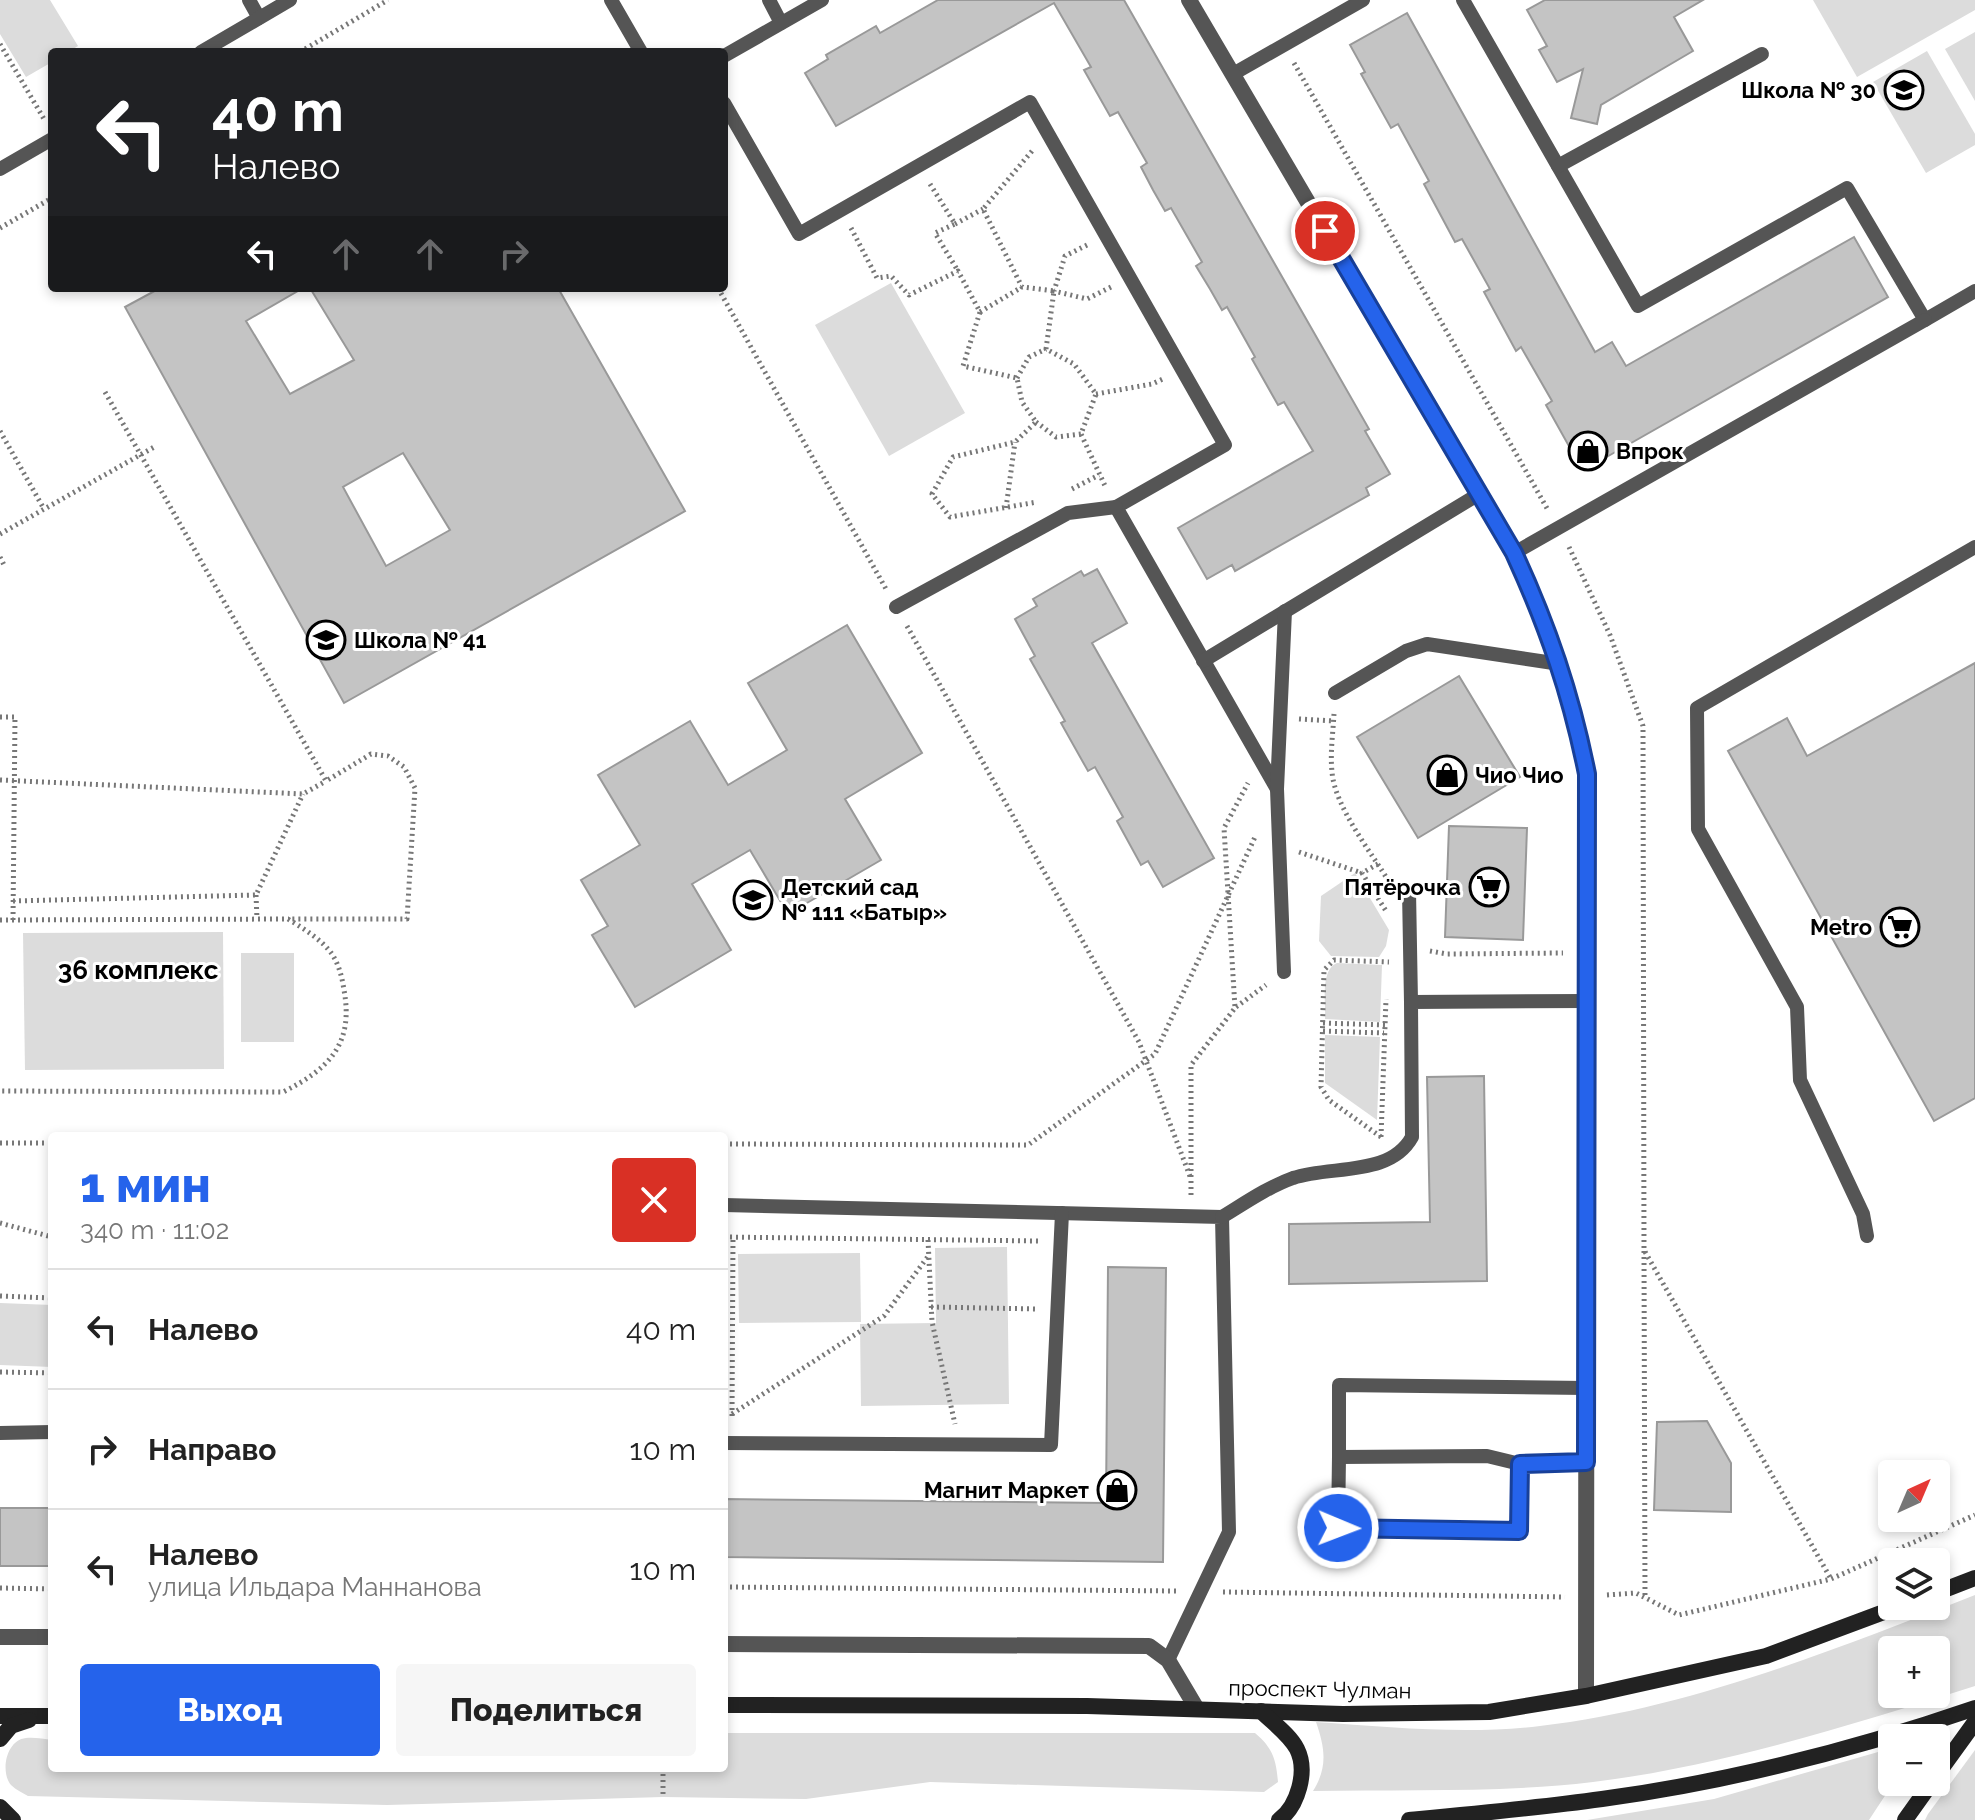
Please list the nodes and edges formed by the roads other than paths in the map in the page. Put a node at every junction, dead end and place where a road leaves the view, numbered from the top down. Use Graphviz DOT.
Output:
graph roads {
  1 [pos="249,0"];
  2 [pos="290,0"];
  3 [pos="611,0"];
  4 [pos="769,0"];
  5 [pos="822,0"];
  6 [pos="1189,0"];
  7 [pos="1363,0"];
  8 [pos="1463,0"];
  9 [pos="259,18"];
  10 [pos="781,23"];
  11 [pos="208,48"];
  12 [pos="639,48"];
  13 [pos="728,54"];
  14 [pos="1762,54"];
  15 [pos="1233,74"];
  16 [pos="728,110"];
  17 [pos="48,141"];
  18 [pos="1558,166"];
  19 [pos="0,169"];
  20 [pos="1975,291"];
  21 [pos="1925,320"];
  22 [pos="1479,494"];
  23 [pos="1116,507"];
  24 [pos="1975,547"];
  25 [pos="1514,553"];
  26 [pos="896,607"];
  27 [pos="1285,611"];
  28 [pos="1203,661"];
  29 [pos="1560,664"];
  30 [pos="1335,693"];
  31 [pos="1277,789"];
  32 [pos="1409,891"];
  33 [pos="1284,972"];
  34 [pos="1587,1001"];
  35 [pos="1411,1002"];
  36 [pos="728,1205"];
  37 [pos="1062,1213"];
  38 [pos="1222,1217"];
  39 [pos="1867,1236"];
  40 [pos="1586,1388"];
  41 [pos="48,1432"];
  42 [pos="0,1433"];
  43 [pos="728,1444"];
  44 [pos="1339,1457"];
  45 [pos="1586,1462"];
  46 [pos="1520,1464"];
  47 [pos="1975,1578"];
  48 [pos="1950,1588"];
  49 [pos="1878,1614"];
  50 [pos="0,1637"];
  51 [pos="48,1637"];
  52 [pos="728,1644"];
  53 [pos="1168,1660"];
  54 [pos="1586,1696"];
  55 [pos="728,1705"];
  56 [pos="1975,1708"];
  57 [pos="1197,1709"];
  58 [pos="1261,1711"];
  59 [pos="0,1716"];
  60 [pos="45,1716"];
  61 [pos="1975,1722"];
  62 [pos="0,1739"];
  63 [pos="1950,1757"];
  64 [pos="1922,1796"];
  65 [pos="0,1807"];
  66 [pos="13,1820"];
  67 [pos="1279,1820"];
  68 [pos="1409,1820"];
  69 [pos="1905,1820"];
  1 -- 9 [label="lane"];
  2 -- 9 [label="lane"];
  3 -- 12 [label="lane"];
  4 -- 10 [label="lane"];
  5 -- 10 [label="lane"];
  6 -- 15 [label="street"];
  7 -- 15 [label="lane"];
  8 -- 18 [label="lane"];
  9 -- 11 [label="lane"];
  10 -- 13 [label="lane"];
  14 -- 18 [label="lane"];
  15 -- 22 [label="street"];
  16 -- 23 [label="lane"];
  17 -- 19 [label="lane"];
  18 -- 21 [label="lane"];
  20 -- 21 [label="lane"];
  21 -- 25 [label="lane"];
  22 -- 25 [label="street"];
  22 -- 27 [label="lane"];
  23 -- 26 [label="lane"];
  23 -- 28 [label="lane"];
  24 -- 39 [label="lane"];
  25 -- 29 [label="street"];
  27 -- 28 [label="lane"];
  27 -- 31 [label="lane"];
  28 -- 31 [label="lane"];
  29 -- 30 [label="lane"];
  29 -- 34 [label="street"];
  31 -- 33 [label="lane"];
  32 -- 35 [label="lane"];
  34 -- 35 [label="lane"];
  34 -- 40 [label="street"];
  35 -- 38 [label="lane"];
  36 -- 37 [label="lane"];
  37 -- 38 [label="lane"];
  37 -- 43 [label="lane"];
  38 -- 53 [label="lane"];
  40 -- 44 [label="lane"];
  40 -- 45 [label="street"];
  41 -- 42 [label="lane"];
  44 -- 46 [label="lane"];
  44 -- 46 [label="lane"];
  45 -- 46 [label="lane"];
  45 -- 54 [label="street"];
  47 -- 48 [label="main road"];
  49 -- 54 [label="main road, проспект Чулман"];
  50 -- 51 [label="street"];
  52 -- 53 [label="street"];
  53 -- 57 [label="street"];
  54 -- 58 [label="main road, проспект Чулман"];
  55 -- 57 [label="main road, проспект Чулман"];
  56 -- 68 [label="main road"];
  57 -- 58 [label="main road, проспект Чулман"];
  58 -- 67 [label="main road"];
  59 -- 60 [label="main road"];
  60 -- 62 [label="main road"];
  61 -- 63 [label="main road"];
  64 -- 69 [label="main road"];
  65 -- 66 [label="main road"];
}
